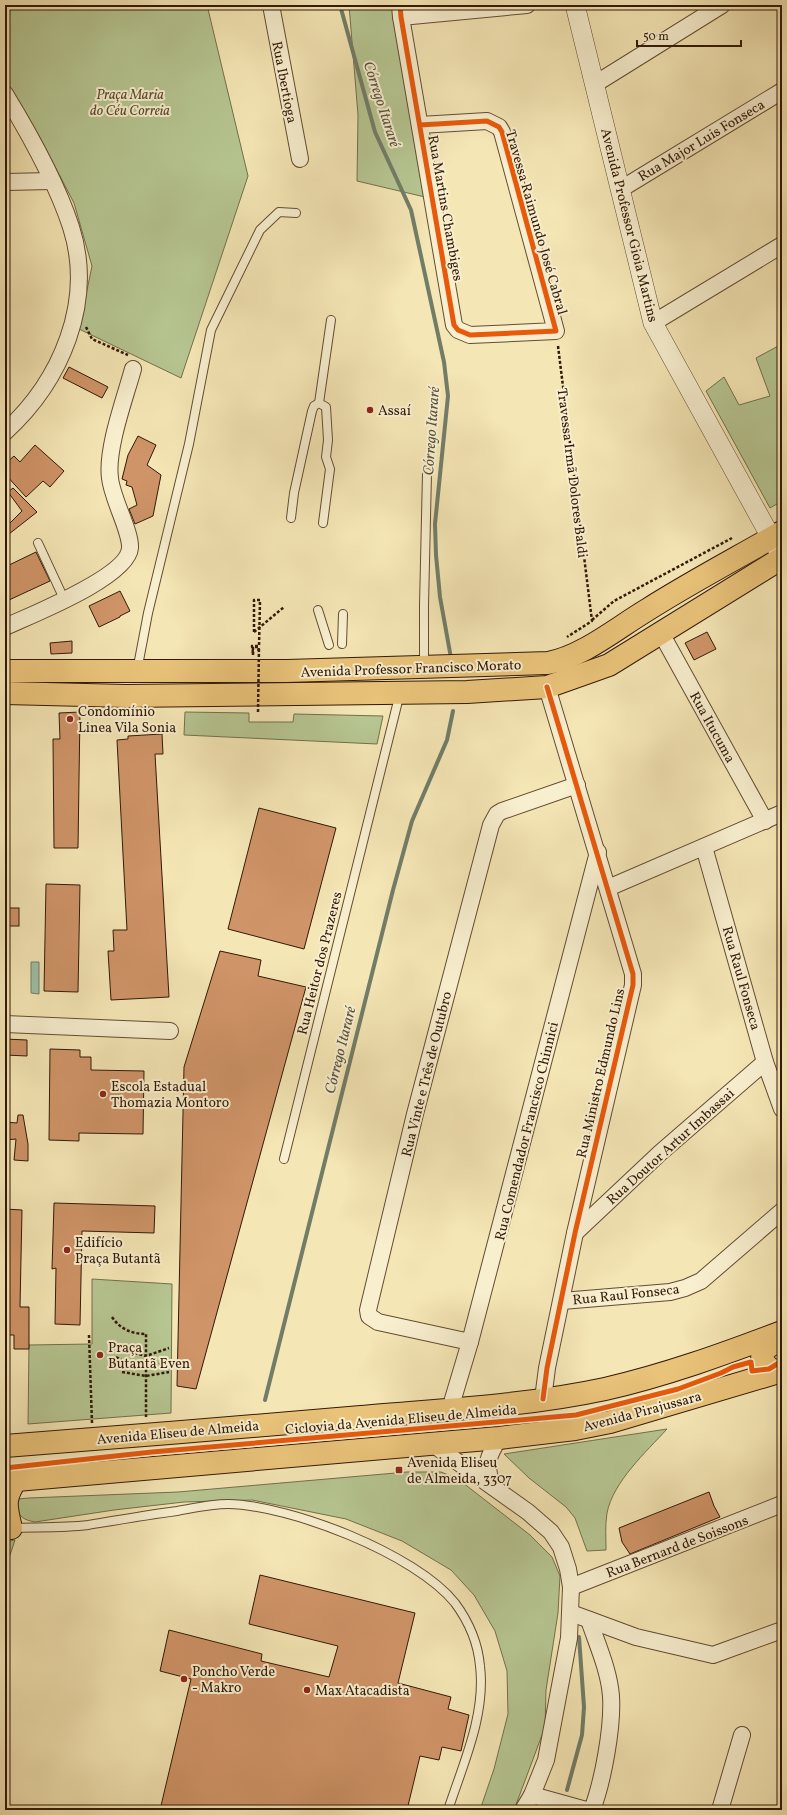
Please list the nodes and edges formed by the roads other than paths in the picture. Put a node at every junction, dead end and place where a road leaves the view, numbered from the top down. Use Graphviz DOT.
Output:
graph roads {
  1 [pos="271,5"];
  2 [pos="527,5"];
  3 [pos="575,5"];
  4 [pos="722,5"];
  5 [pos="401,11"];
  6 [pos="595,84"];
  7 [pos="782,91"];
  8 [pos="5,94"];
  9 [pos="420,125"];
  10 [pos="300,159"];
  11 [pos="52,181"];
  12 [pos="5,182"];
  13 [pos="620,189"];
  14 [pos="296,213"];
  15 [pos="782,245"];
  16 [pos="331,320"];
  17 [pos="652,323"];
  18 [pos="470,335"];
  19 [pos="133,369"];
  20 [pos="319,403"];
  21 [pos="5,432"];
  22 [pos="427,473"];
  23 [pos="291,518"];
  24 [pos="323,523"];
  25 [pos="38,543"];
  26 [pos="779,546"];
  27 [pos="64,599"];
  28 [pos="318,610"];
  29 [pos="342,614"];
  30 [pos="5,627"];
  31 [pos="661,632"];
  32 [pos="329,644"];
  33 [pos="342,644"];
  34 [pos="424,667"];
  35 [pos="5,671"];
  36 [pos="137,671"];
  37 [pos="547,687"];
  38 [pos="400,692"];
  39 [pos="5,693"];
  40 [pos="577,785"];
  41 [pos="782,813"];
  42 [pos="765,820"];
  43 [pos="704,847"];
  44 [pos="598,852"];
  45 [pos="608,888"];
  46 [pos="5,1024"];
  47 [pos="170,1031"];
  48 [pos="765,1062"];
  49 [pos="782,1109"];
  50 [pos="284,1158"];
  51 [pos="782,1211"];
  52 [pos="576,1233"];
  53 [pos="562,1301"];
  54 [pos="782,1332"];
  55 [pos="782,1340"];
  56 [pos="470,1342"];
  57 [pos="721,1355"];
  58 [pos="779,1372"];
  59 [pos="543,1399"];
  60 [pos="664,1407"];
  61 [pos="450,1409"];
  62 [pos="498,1438"];
  63 [pos="431,1443"];
  64 [pos="5,1446"];
  65 [pos="11,1481"];
  66 [pos="492,1486"];
  67 [pos="782,1504"];
  68 [pos="8,1529"];
  69 [pos="571,1587"];
  70 [pos="571,1613"];
  71 [pos="589,1620"];
  72 [pos="782,1630"];
  73 [pos="742,1735"];
  74 [pos="532,1794"];
  75 [pos="547,1805"];
  76 [pos="448,1810"];
  77 [pos="523,1810"];
  78 [pos="586,1810"];
  79 [pos="592,1810"];
  80 [pos="720,1810"];
  1 -- 10 [label="street, Rua Ibertioga"];
  2 -- 5 [label="street"];
  3 -- 6 [label="street, Avenida Professor Gioia Martins"];
  4 -- 6 [label="street"];
  5 -- 9 [label="street, Rua Martins Chambiges"];
  6 -- 13 [label="street, Avenida Professor Gioia Martins"];
  7 -- 13 [label="street, Rua Major Luis Fonseca"];
  8 -- 11 [label="street"];
  9 -- 18 [label="street, Rua Martins Chambiges"];
  9 -- 18 [label="street, Travessa Raimundo José Cabral"];
  11 -- 12 [label="street"];
  11 -- 21 [label="street"];
  13 -- 17 [label="street, Avenida Professor Gioia Martins"];
  14 -- 36 [label="lane"];
  15 -- 17 [label="street"];
  16 -- 20 [label="lane"];
  17 -- 26 [label="street, Avenida Professor Gioia Martins"];
  19 -- 27 [label="street"];
  20 -- 23 [label="lane"];
  20 -- 24 [label="lane"];
  22 -- 34 [label="lane"];
  25 -- 27 [label="lane"];
  26 -- 31 [label="main road, Avenida Professor Francisco Morato"];
  26 -- 34 [label="main road, Avenida Professor Francisco Morato"];
  27 -- 30 [label="street"];
  28 -- 32 [label="lane"];
  29 -- 33 [label="lane"];
  31 -- 37 [label="main road, Avenida Professor Francisco Morato"];
  31 -- 42 [label="street, Rua Itucuma"];
  34 -- 36 [label="main road, Avenida Professor Francisco Morato"];
  35 -- 36 [label="main road, Avenida Professor Francisco Morato"];
  37 -- 38 [label="main road, Avenida Professor Francisco Morato"];
  37 -- 40 [label="street, Rua Ministro Edmundo Lins"];
  38 -- 39 [label="main road, Avenida Professor Francisco Morato"];
  38 -- 50 [label="lane, Rua Heitor dos Prazeres"];
  40 -- 44 [label="street, Rua Ministro Edmundo Lins"];
  40 -- 56 [label="street, Rua Vinte e Três de Outubro"];
  41 -- 42 [label="street"];
  42 -- 43 [label="street"];
  43 -- 45 [label="street"];
  43 -- 48 [label="street, Rua Raul Fonseca"];
  44 -- 45 [label="street, Rua Ministro Edmundo Lins"];
  44 -- 56 [label="street, Rua Comendador Francisco Chinnici"];
  45 -- 52 [label="street, Rua Ministro Edmundo Lins"];
  46 -- 47 [label="street"];
  48 -- 49 [label="street, Rua Raul Fonseca"];
  48 -- 52 [label="street, Rua Doutor Artur Imbassai"];
  51 -- 53 [label="street, Rua Raul Fonseca"];
  52 -- 53 [label="street, Rua Ministro Edmundo Lins"];
  53 -- 59 [label="street, Rua Ministro Edmundo Lins"];
  54 -- 57 [label="main road"];
  55 -- 58 [label="main road"];
  56 -- 61 [label="street, Rua Comendador Francisco Chinnici"];
  57 -- 59 [label="main road"];
  57 -- 60 [label="main road"];
  58 -- 60 [label="main road, Avenida Pirajussara"];
  59 -- 61 [label="main road, Avenida Eliseu de Almeida"];
  60 -- 62 [label="main road, Avenida Pirajussara"];
  61 -- 64 [label="main road, Avenida Eliseu de Almeida"];
  62 -- 63 [label="main road"];
  62 -- 66 [label="street"];
  63 -- 65 [label="main road"];
  63 -- 66 [label="street"];
  65 -- 68 [label="main road"];
  66 -- 69 [label="street"];
  67 -- 69 [label="street, Rua Bernard de Soissons"];
  68 -- 76 [label="lane"];
  69 -- 70 [label="street"];
  70 -- 71 [label="street"];
  70 -- 74 [label="street"];
  71 -- 72 [label="street"];
  71 -- 79 [label="street"];
  73 -- 80 [label="street"];
  74 -- 75 [label="street"];
  74 -- 77 [label="street"];
  75 -- 78 [label="street"];
}
